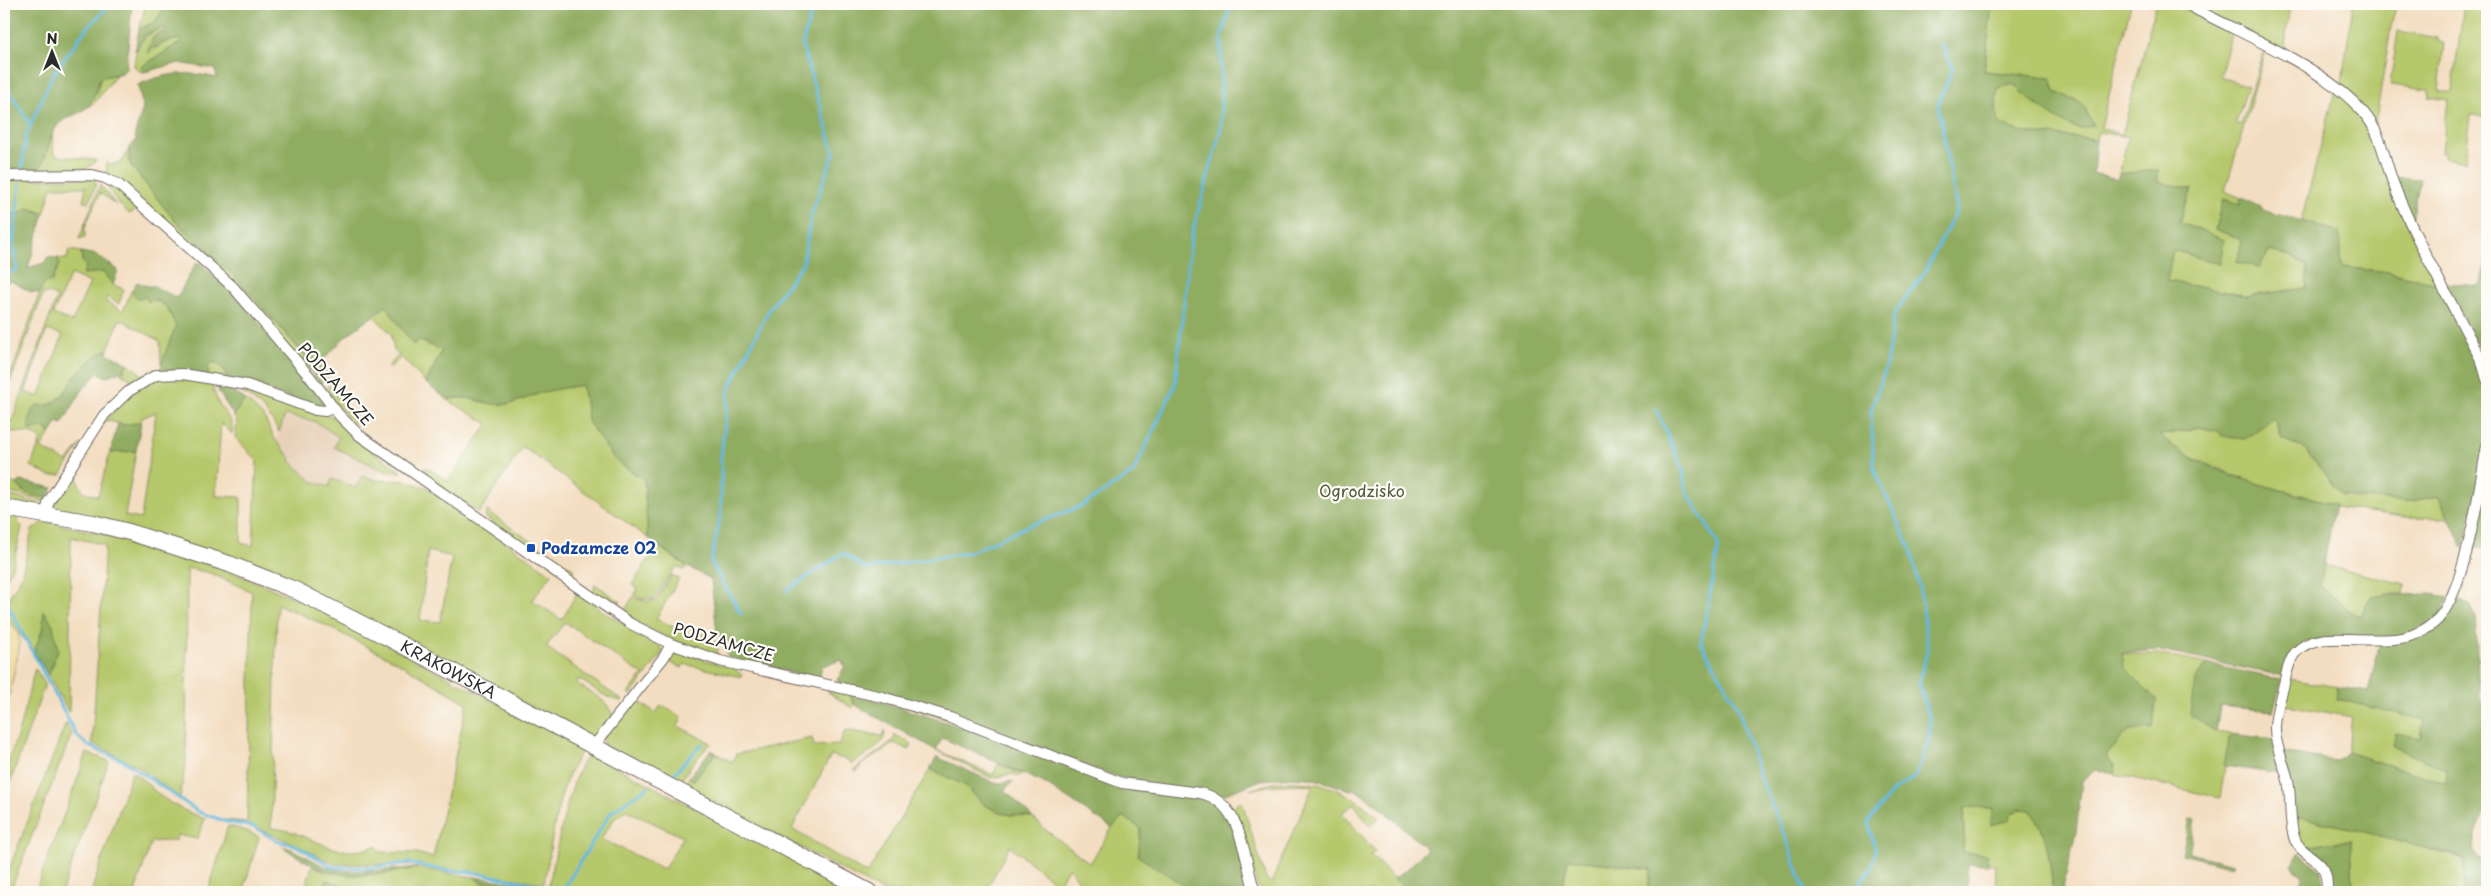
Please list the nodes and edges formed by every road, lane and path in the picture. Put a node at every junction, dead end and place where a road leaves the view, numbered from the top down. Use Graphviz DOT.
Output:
graph roads {
  1 [pos="2186,4"];
  2 [pos="4,176"];
  3 [pos="2487,379"];
  4 [pos="332,408"];
  5 [pos="2487,446"];
  6 [pos="4,508"];
  7 [pos="46,514"];
  8 [pos="671,644"];
  9 [pos="593,747"];
  10 [pos="868,892"];
  11 [pos="1255,892"];
  12 [pos="2327,892"];
  1 -- 3 [label="street"];
  2 -- 4 [label="street, PODZAMCZE"];
  4 -- 7 [label="street"];
  4 -- 8 [label="street, PODZAMCZE"];
  5 -- 12 [label="street"];
  6 -- 7 [label="main road, KRAKOWSKA"];
  7 -- 9 [label="main road, KRAKOWSKA"];
  8 -- 9 [label="street"];
  8 -- 11 [label="street, PODZAMCZE"];
  9 -- 10 [label="main road, KRAKOWSKA"];
}
